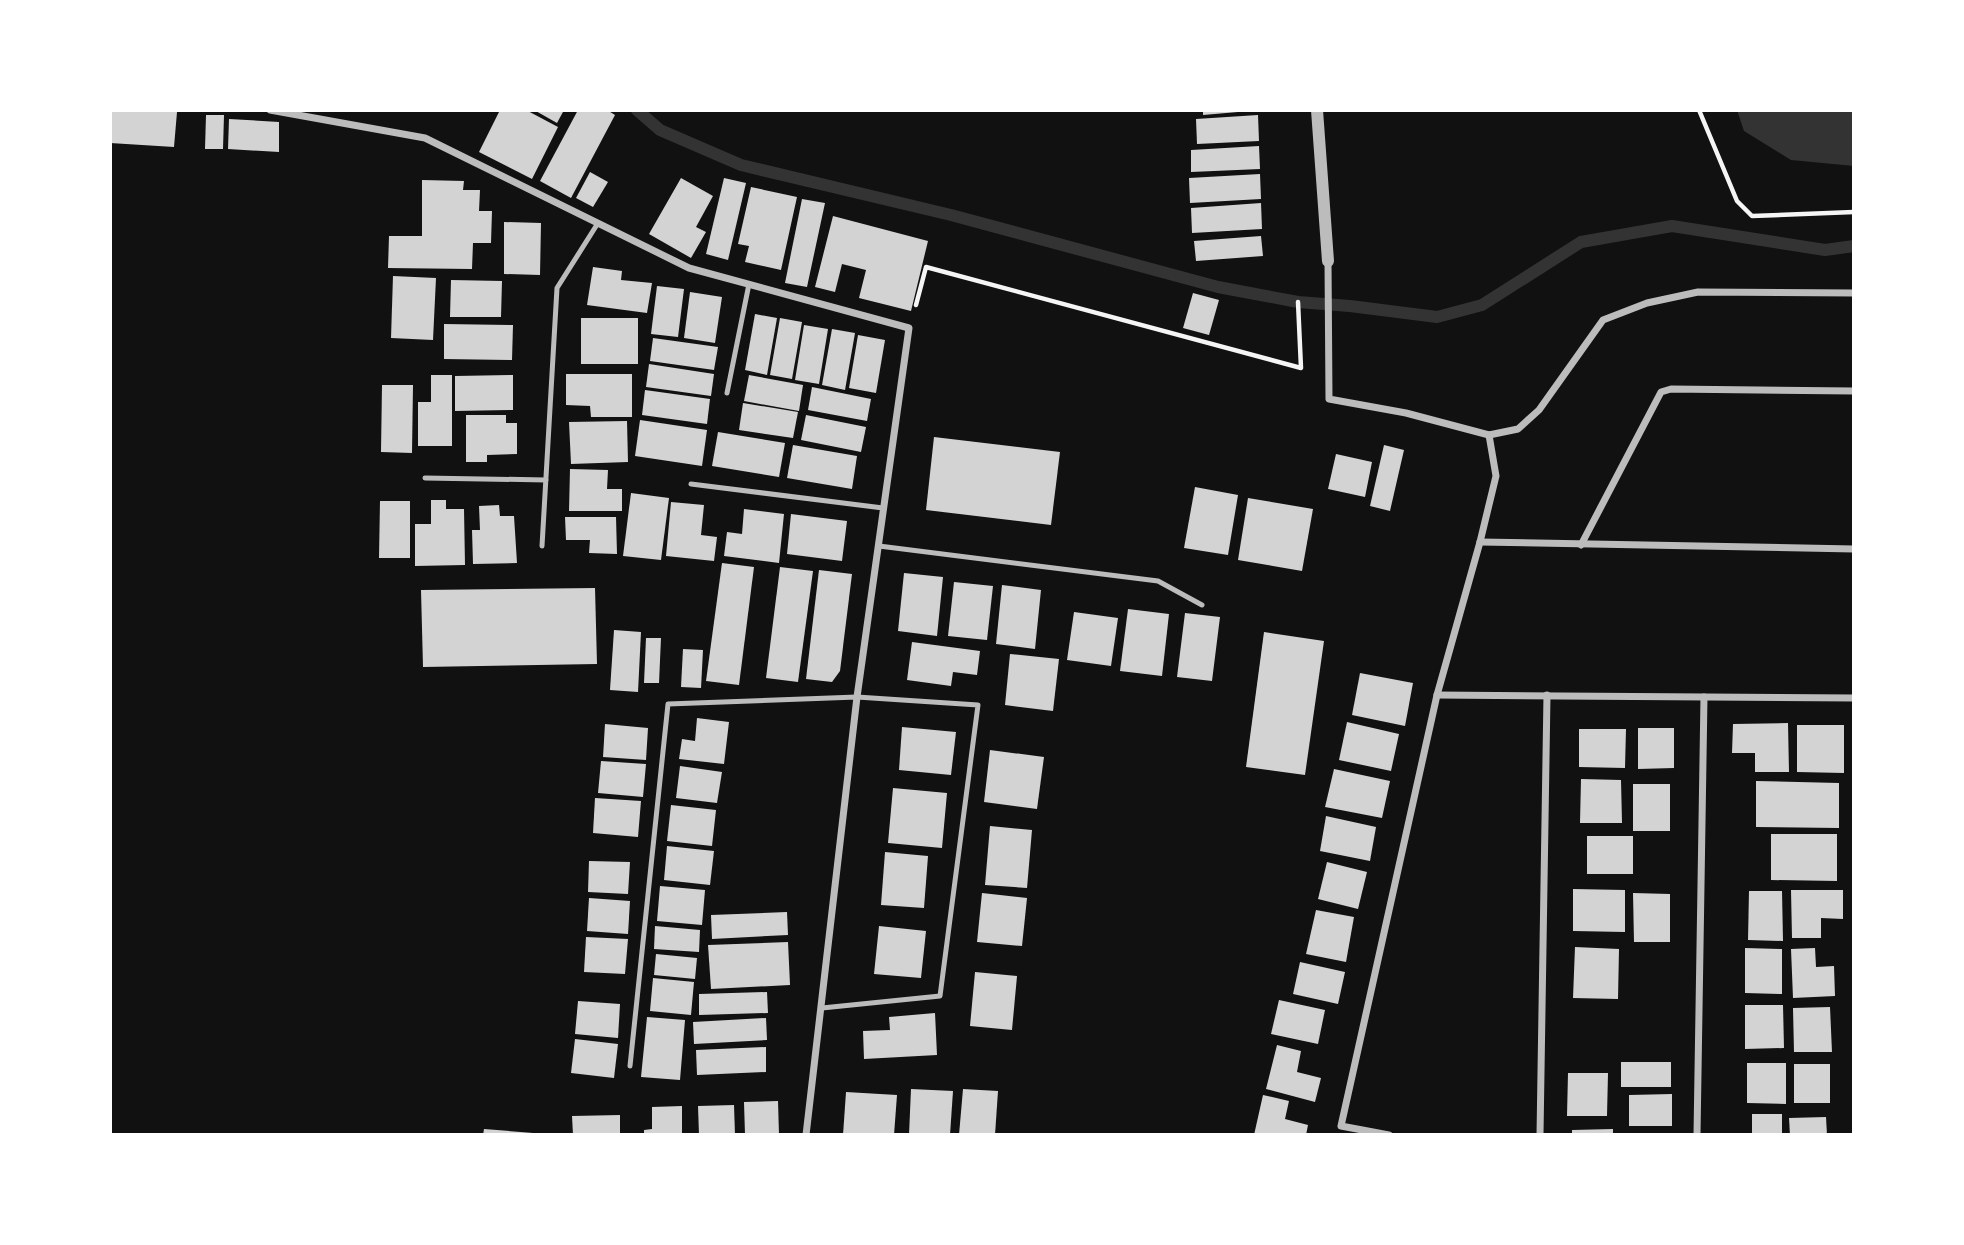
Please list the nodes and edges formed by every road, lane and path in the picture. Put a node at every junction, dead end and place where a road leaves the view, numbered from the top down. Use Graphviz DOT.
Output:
graph roads {
  1 [pos="270,110"];
  2 [pos="1317,110"];
  3 [pos="1699,110"];
  4 [pos="1854,212"];
  5 [pos="598,223"];
  6 [pos="1328,261"];
  7 [pos="749,285"];
  8 [pos="1854,293"];
  9 [pos="1298,302"];
  10 [pos="907,338"];
  11 [pos="1854,391"];
  12 [pos="727,393"];
  13 [pos="1489,435"];
  14 [pos="425,478"];
  15 [pos="546,480"];
  16 [pos="691,484"];
  17 [pos="883,508"];
  18 [pos="1480,542"];
  19 [pos="1581,545"];
  20 [pos="542,546"];
  21 [pos="879,546"];
  22 [pos="1854,549"];
  23 [pos="1202,604"];
  24 [pos="1437,695"];
  25 [pos="1547,695"];
  26 [pos="857,697"];
  27 [pos="1704,697"];
  28 [pos="1854,698"];
  29 [pos="822,1008"];
  30 [pos="630,1066"];
  31 [pos="1342,1119"];
  32 [pos="806,1135"];
  33 [pos="1338,1135"];
  34 [pos="1389,1135"];
  35 [pos="1540,1135"];
  36 [pos="1697,1135"];
  1 -- 5 [label="street"];
  2 -- 6 [label="street"];
  3 -- 4 [label="path"];
  5 -- 7 [label="street"];
  5 -- 15 [label="lane"];
  6 -- 13 [label="street"];
  7 -- 10 [label="street"];
  7 -- 12 [label="lane"];
  8 -- 13 [label="street"];
  9 -- 10 [label="path"];
  10 -- 17 [label="street"];
  11 -- 19 [label="street"];
  13 -- 18 [label="street"];
  14 -- 15 [label="lane"];
  15 -- 20 [label="lane"];
  16 -- 17 [label="lane"];
  17 -- 21 [label="street"];
  18 -- 19 [label="street"];
  18 -- 24 [label="street"];
  19 -- 22 [label="street"];
  21 -- 23 [label="lane"];
  21 -- 26 [label="street"];
  24 -- 25 [label="street"];
  24 -- 31 [label="street"];
  25 -- 27 [label="street"];
  25 -- 35 [label="street"];
  26 -- 29 [label="street"];
  26 -- 29 [label="lane"];
  26 -- 30 [label="lane"];
  27 -- 28 [label="street"];
  27 -- 36 [label="street"];
  29 -- 32 [label="street"];
  31 -- 33 [label="street"];
  31 -- 34 [label="street"];
}
